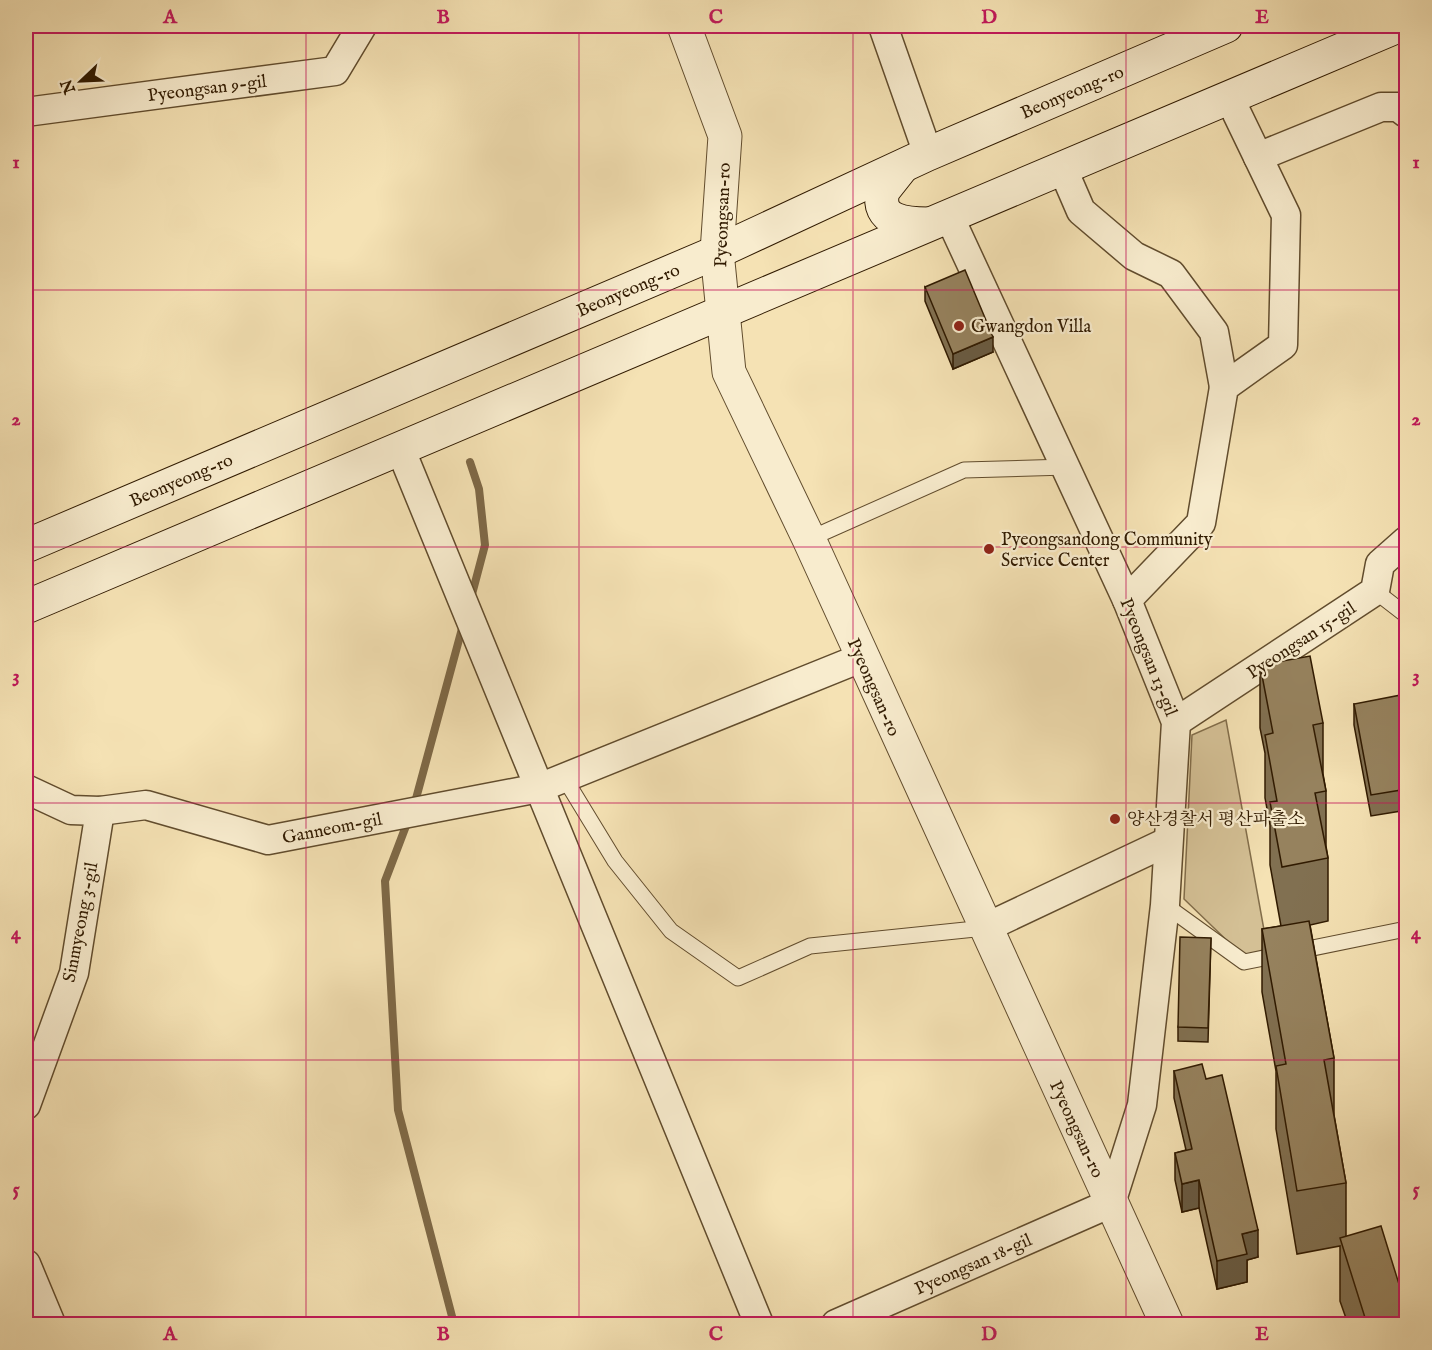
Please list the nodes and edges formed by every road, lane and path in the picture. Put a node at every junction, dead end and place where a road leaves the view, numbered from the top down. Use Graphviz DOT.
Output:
graph roads {
  1 [pos="362,26"];
  2 [pos="684,26"];
  3 [pos="883,26"];
  4 [pos="1226,26"];
  5 [pos="1398,26"];
  6 [pos="1229,96"];
  7 [pos="26,112"];
  8 [pos="1407,113"];
  9 [pos="1258,157"];
  10 [pos="915,160"];
  11 [pos="1062,167"];
  12 [pos="939,220"];
  13 [pos="717,252"];
  14 [pos="723,312"];
  15 [pos="1224,387"];
  16 [pos="400,448"];
  17 [pos="1067,467"];
  18 [pos="809,539"];
  19 [pos="1407,541"];
  20 [pos="26,546"];
  21 [pos="1374,591"];
  22 [pos="1126,600"];
  23 [pos="26,607"];
  24 [pos="1407,615"];
  25 [pos="861,658"];
  26 [pos="1176,722"];
  27 [pos="552,784"];
  28 [pos="26,789"];
  29 [pos="100,811"];
  30 [pos="1167,842"];
  31 [pos="1165,905"];
  32 [pos="985,928"];
  33 [pos="1407,929"];
  34 [pos="26,1105"];
  35 [pos="1111,1203"];
  36 [pos="26,1264"];
  37 [pos="51,1324"];
  38 [pos="759,1324"];
  39 [pos="836,1324"];
  40 [pos="1167,1324"];
  1 -- 7 [label="street, Pyeongsan 9-gil"];
  2 -- 13 [label="main road, Pyeongsan-ro"];
  3 -- 10 [label="street"];
  4 -- 10 [label="main road, Beonyeong-ro"];
  5 -- 6 [label="main road"];
  6 -- 9 [label="street"];
  6 -- 11 [label="main road"];
  8 -- 9 [label="street"];
  9 -- 15 [label="street"];
  10 -- 12 [label="main road"];
  10 -- 13 [label="main road, Beonyeong-ro"];
  11 -- 12 [label="main road"];
  11 -- 15 [label="street"];
  12 -- 14 [label="main road"];
  12 -- 17 [label="street, Pyeongsan 13-gil"];
  13 -- 14 [label="main road, Pyeongsan-ro"];
  13 -- 20 [label="main road, Beonyeong-ro"];
  14 -- 16 [label="main road"];
  14 -- 18 [label="main road, Pyeongsan-ro"];
  15 -- 22 [label="street"];
  16 -- 23 [label="main road"];
  16 -- 27 [label="street"];
  17 -- 18 [label="lane"];
  17 -- 22 [label="street, Pyeongsan 13-gil"];
  18 -- 25 [label="main road, Pyeongsan-ro"];
  19 -- 21 [label="street, Pyeongsan 15-gil"];
  21 -- 24 [label="lane"];
  21 -- 26 [label="street, Pyeongsan 15-gil"];
  22 -- 26 [label="street, Pyeongsan 13-gil"];
  25 -- 27 [label="street, Ganneom-gil"];
  25 -- 32 [label="main road, Pyeongsan-ro"];
  26 -- 30 [label="street, Pyeongsan 13-gil"];
  27 -- 29 [label="street, Ganneom-gil"];
  27 -- 32 [label="lane"];
  27 -- 38 [label="street"];
  28 -- 29 [label="street"];
  29 -- 34 [label="street, Sinmyeong 3-gil"];
  30 -- 31 [label="street, Pyeongsan 13-gil"];
  30 -- 32 [label="street"];
  31 -- 33 [label="lane"];
  31 -- 35 [label="street, Pyeongsan 13-gil"];
  32 -- 35 [label="main road, Pyeongsan-ro"];
  35 -- 39 [label="street, Pyeongsan 18-gil"];
  35 -- 40 [label="main road, Pyeongsan-ro"];
  36 -- 37 [label="street"];
}
